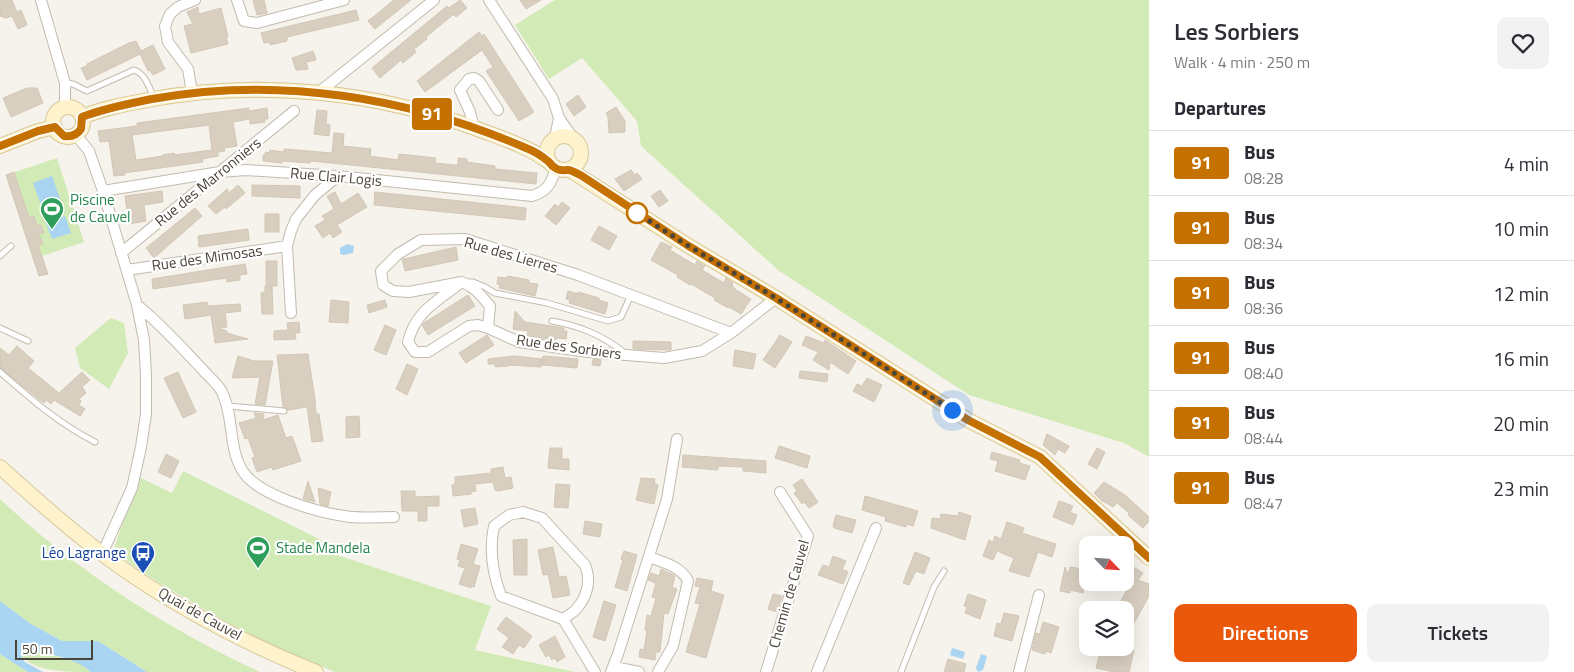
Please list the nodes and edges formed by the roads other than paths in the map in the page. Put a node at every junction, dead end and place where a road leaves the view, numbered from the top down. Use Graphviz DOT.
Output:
graph roads {
  1 [pos="41,0"];
  2 [pos="195,0"];
  3 [pos="238,0"];
  4 [pos="344,0"];
  5 [pos="434,0"];
  6 [pos="489,0"];
  7 [pos="65,83"];
  8 [pos="192,92"];
  9 [pos="318,93"];
  10 [pos="154,99"];
  11 [pos="66,107"];
  12 [pos="498,110"];
  13 [pos="294,111"];
  14 [pos="82,117"];
  15 [pos="559,118"];
  16 [pos="55,127"];
  17 [pos="474,128"];
  18 [pos="76,135"];
  19 [pos="573,138"];
  20 [pos="552,141"];
  21 [pos="0,146"];
  22 [pos="528,149"];
  23 [pos="581,157"];
  24 [pos="558,167"];
  25 [pos="220,172"];
  26 [pos="338,176"];
  27 [pos="102,191"];
  28 [pos="605,192"];
  29 [pos="11,246"];
  30 [pos="286,246"];
  31 [pos="121,253"];
  32 [pos="0,256"];
  33 [pos="127,270"];
  34 [pos="462,282"];
  35 [pos="631,295"];
  36 [pos="776,298"];
  37 [pos="137,304"];
  38 [pos="291,313"];
  39 [pos="552,321"];
  40 [pos="0,328"];
  41 [pos="488,328"];
  42 [pos="731,333"];
  43 [pos="28,342"];
  44 [pos="627,355"];
  45 [pos="0,372"];
  46 [pos="227,406"];
  47 [pos="284,411"];
  48 [pos="677,439"];
  49 [pos="95,442"];
  50 [pos="0,467"];
  51 [pos="780,492"];
  52 [pos="394,517"];
  53 [pos="876,528"];
  54 [pos="102,554"];
  55 [pos="649,557"];
  56 [pos="1149,558"];
  57 [pos="944,570"];
  58 [pos="1039,595"];
  59 [pos="563,620"];
  60 [pos="612,669"];
  61 [pos="316,672"];
  62 [pos="595,672"];
  63 [pos="639,672"];
  64 [pos="658,672"];
  65 [pos="766,672"];
  66 [pos="817,672"];
  67 [pos="901,672"];
  68 [pos="1019,672"];
  1 -- 7 [label="street"];
  2 -- 8 [label="street"];
  3 -- 4 [label="street"];
  5 -- 9 [label="street"];
  6 -- 15 [label="street"];
  7 -- 10 [label="lane"];
  7 -- 11 [label="street"];
  8 -- 9 [label="main road"];
  8 -- 10 [label="main road"];
  9 -- 17 [label="main road"];
  10 -- 14 [label="main road"];
  11 -- 14 [label="main road"];
  11 -- 16 [label="main road"];
  12 -- 17 [label="street"];
  13 -- 25 [label="street, Rue des Marronniers"];
  14 -- 18 [label="main road"];
  15 -- 19 [label="street"];
  15 -- 20 [label="street"];
  16 -- 18 [label="main road"];
  16 -- 21 [label="main road"];
  17 -- 22 [label="main road"];
  18 -- 27 [label="street"];
  19 -- 20 [label="main road"];
  19 -- 23 [label="main road"];
  20 -- 22 [label="main road"];
  20 -- 24 [label="main road"];
  22 -- 24 [label="main road"];
  23 -- 24 [label="main road"];
  23 -- 28 [label="main road"];
  24 -- 26 [label="street, Rue Clair Logis"];
  24 -- 28 [label="main road"];
  25 -- 26 [label="street, Rue Clair Logis"];
  25 -- 27 [label="street, Rue Clair Logis"];
  25 -- 31 [label="street, Rue des Marronniers"];
  26 -- 30 [label="street"];
  27 -- 31 [label="street"];
  28 -- 36 [label="main road"];
  29 -- 32 [label="lane"];
  30 -- 33 [label="street, Rue des Mimosas"];
  30 -- 38 [label="street"];
  31 -- 33 [label="street"];
  33 -- 37 [label="street"];
  34 -- 35 [label="lane"];
  34 -- 35 [label="street, Rue des Lierres"];
  34 -- 41 [label="street"];
  34 -- 41 [label="street"];
  35 -- 42 [label="street, Rue des Lierres"];
  36 -- 42 [label="street, Rue des Sorbiers"];
  36 -- 56 [label="main road"];
  37 -- 46 [label="street"];
  37 -- 54 [label="street"];
  39 -- 44 [label="lane"];
  40 -- 43 [label="lane"];
  41 -- 44 [label="street, Rue des Sorbiers"];
  42 -- 44 [label="street, Rue des Sorbiers"];
  45 -- 49 [label="lane"];
  46 -- 47 [label="lane"];
  46 -- 52 [label="street"];
  48 -- 55 [label="street"];
  50 -- 54 [label="main road, Quai de Cauvel"];
  51 -- 65 [label="street, Chemin de Cauvel"];
  53 -- 66 [label="street"];
  54 -- 61 [label="main road, Quai de Cauvel"];
  55 -- 60 [label="street"];
  55 -- 64 [label="street"];
  57 -- 67 [label="lane"];
  58 -- 68 [label="street"];
  59 -- 59 [label="street"];
  59 -- 62 [label="street"];
  60 -- 63 [label="street"];
}
